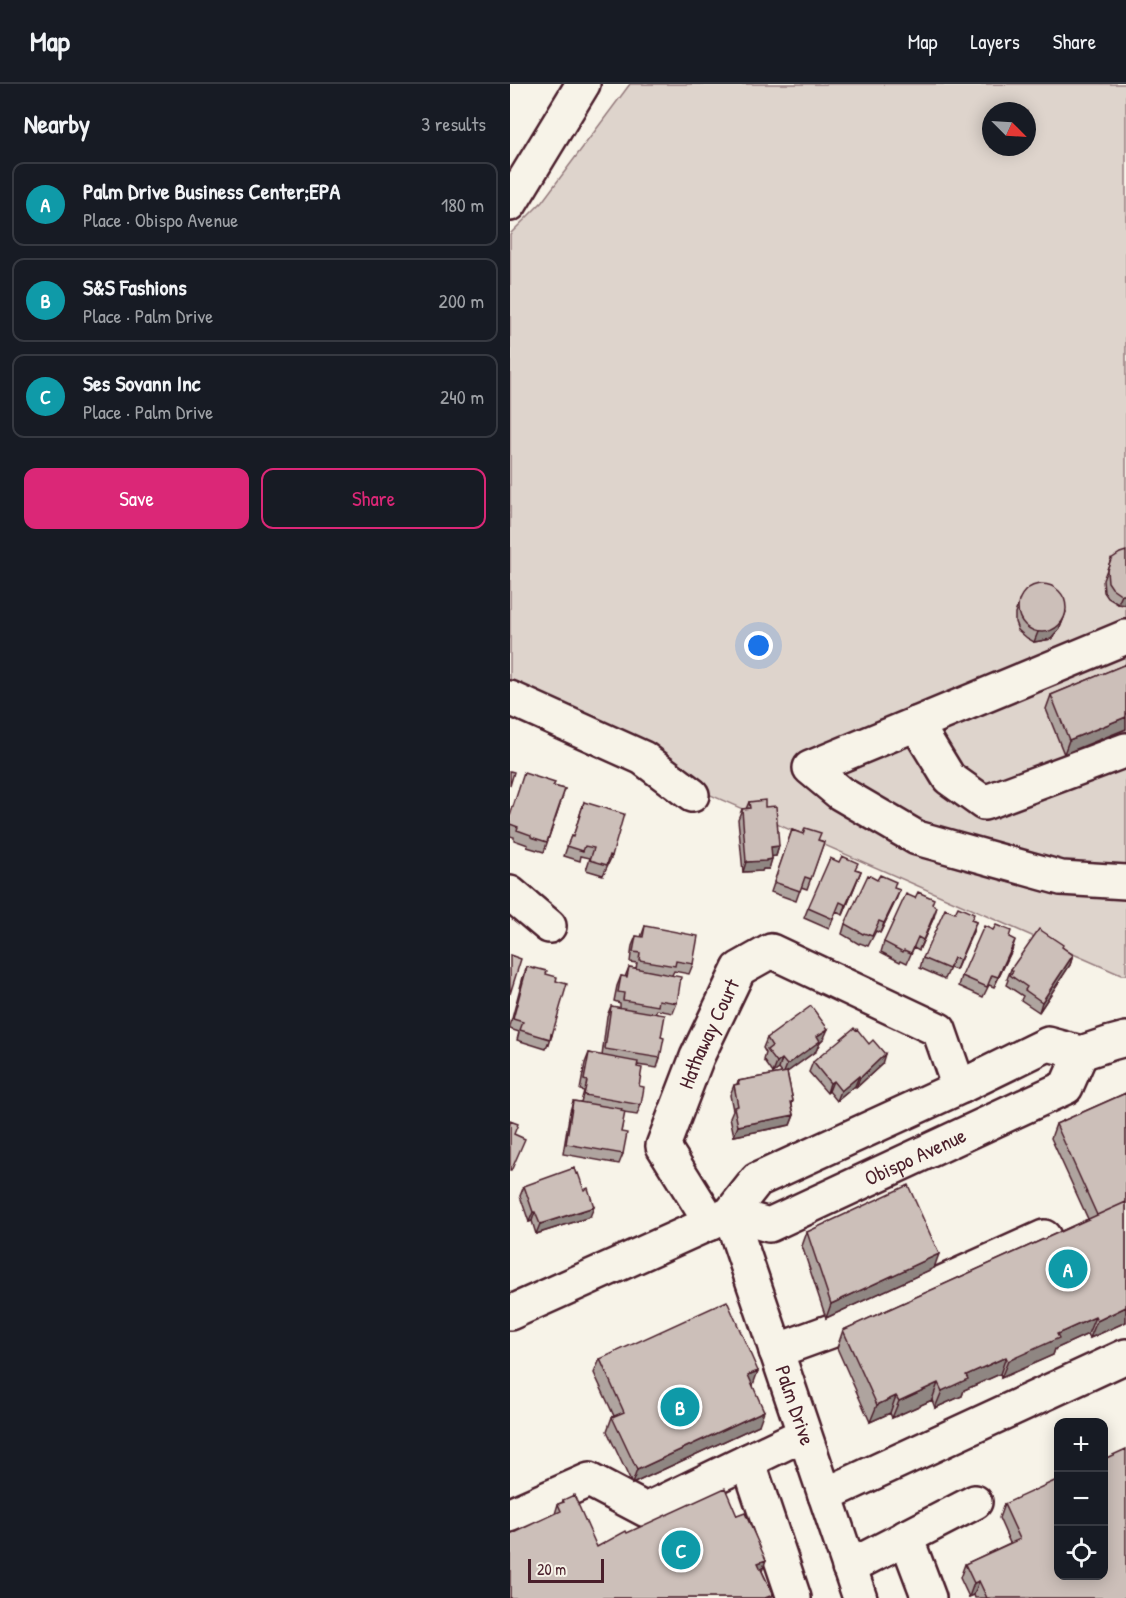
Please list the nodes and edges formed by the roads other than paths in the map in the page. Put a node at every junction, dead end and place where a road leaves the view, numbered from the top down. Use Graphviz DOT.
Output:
graph roads {
  1 [pos="576,86"];
  2 [pos="510,204"];
  3 [pos="1126,637"];
  4 [pos="510,698"];
  5 [pos="916,724"];
  6 [pos="1126,750"];
  7 [pos="692,795"];
  8 [pos="1126,882"];
  9 [pos="510,893"];
  10 [pos="549,926"];
  11 [pos="1126,1039"];
  12 [pos="1081,1053"];
  13 [pos="962,1086"];
  14 [pos="721,1219"];
  15 [pos="1044,1237"];
  16 [pos="510,1313"];
  17 [pos="776,1351"];
  18 [pos="1126,1356"];
  19 [pos="804,1434"];
  20 [pos="748,1461"];
  21 [pos="825,1496"];
  22 [pos="975,1502"];
  23 [pos="510,1515"];
  24 [pos="906,1537"];
  25 [pos="849,1567"];
  26 [pos="794,1598"];
  27 [pos="860,1598"];
  28 [pos="929,1598"];
  1 -- 2 [label="street"];
  3 -- 5 [label="street"];
  4 -- 7 [label="street"];
  5 -- 6 [label="street"];
  5 -- 8 [label="street"];
  9 -- 10 [label="street"];
  11 -- 12 [label="street"];
  12 -- 13 [label="street"];
  12 -- 14 [label="street, Obispo Avenue"];
  13 -- 14 [label="street"];
  13 -- 14 [label="street, Hathaway Court"];
  14 -- 16 [label="street"];
  14 -- 17 [label="street, Palm Drive"];
  15 -- 17 [label="street"];
  17 -- 19 [label="street, Palm Drive"];
  18 -- 21 [label="street"];
  19 -- 20 [label="street"];
  19 -- 21 [label="street, Palm Drive"];
  20 -- 23 [label="street"];
  20 -- 26 [label="street"];
  21 -- 25 [label="street, Palm Drive"];
  22 -- 24 [label="street"];
  24 -- 25 [label="street"];
  24 -- 28 [label="street"];
  25 -- 27 [label="street, Palm Drive"];
}
